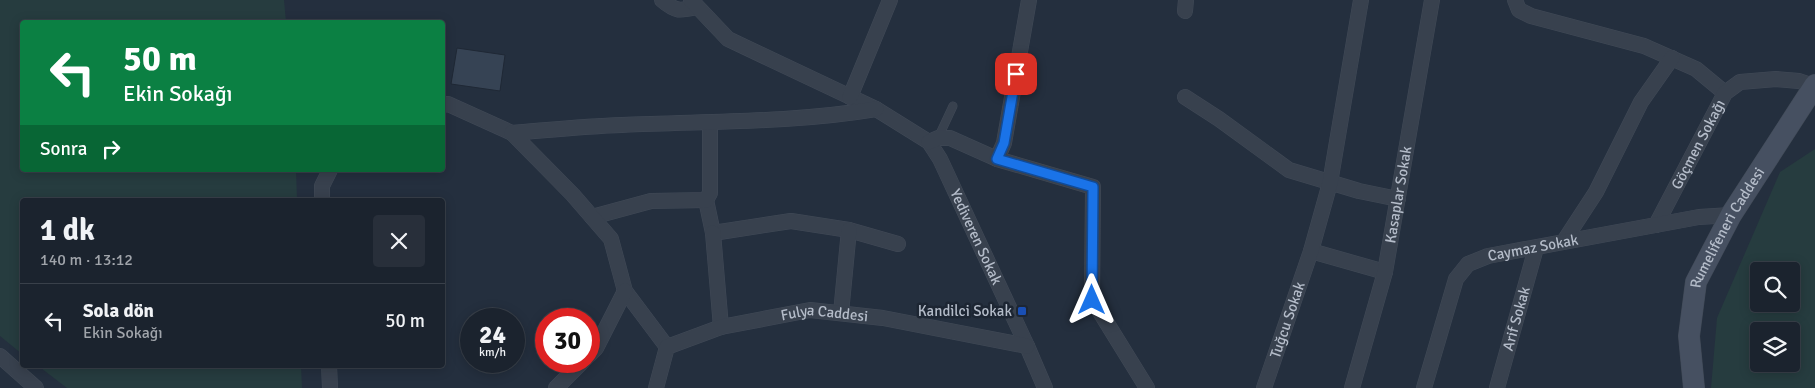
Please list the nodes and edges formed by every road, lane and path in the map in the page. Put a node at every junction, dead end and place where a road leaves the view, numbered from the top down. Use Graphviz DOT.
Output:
graph roads {
  1 [pos="662,0"];
  2 [pos="1029,0"];
  3 [pos="1361,0"];
  4 [pos="1432,0"];
  5 [pos="1515,0"];
  6 [pos="889,1"];
  7 [pos="694,3"];
  8 [pos="1672,58"];
  9 [pos="1814,86"];
  10 [pos="1725,94"];
  11 [pos="850,97"];
  12 [pos="1185,97"];
  13 [pos="445,104"];
  14 [pos="953,106"];
  15 [pos="876,110"];
  16 [pos="710,123"];
  17 [pos="512,133"];
  18 [pos="933,140"];
  19 [pos="997,159"];
  20 [pos="329,172"];
  21 [pos="1330,183"];
  22 [pos="322,198"];
  23 [pos="1398,199"];
  24 [pos="706,200"];
  25 [pos="1730,215"];
  26 [pos="592,217"];
  27 [pos="1656,225"];
  28 [pos="849,230"];
  29 [pos="713,233"];
  30 [pos="1564,241"];
  31 [pos="898,244"];
  32 [pos="1536,248"];
  33 [pos="1311,251"];
  34 [pos="1385,272"];
  35 [pos="625,291"];
  36 [pos="841,313"];
  37 [pos="720,327"];
  38 [pos="600,340"];
  39 [pos="1027,346"];
  40 [pos="667,347"];
  41 [pos="0,356"];
  42 [pos="329,368"];
  43 [pos="571,373"];
  44 [pos="36,388"];
  45 [pos="330,388"];
  46 [pos="556,388"];
  47 [pos="656,388"];
  48 [pos="1045,388"];
  49 [pos="1148,388"];
  50 [pos="1264,388"];
  51 [pos="1352,388"];
  52 [pos="1424,388"];
  53 [pos="1497,388"];
  54 [pos="1694,388"];
  1 -- 7 [label="street"];
  2 -- 19 [label="street"];
  3 -- 21 [label="street, Tuğcu Sokak"];
  4 -- 23 [label="street, Kasaplar Sokak"];
  5 -- 8 [label="street"];
  6 -- 11 [label="street"];
  7 -- 11 [label="street"];
  8 -- 10 [label="street"];
  8 -- 30 [label="street"];
  9 -- 10 [label="street, Göçmen Sokağı"];
  9 -- 25 [label="street, Rumelifeneri Caddesi"];
  10 -- 27 [label="street, Göçmen Sokağı"];
  11 -- 15 [label="street"];
  12 -- 21 [label="street"];
  13 -- 17 [label="street"];
  14 -- 18 [label="lane"];
  15 -- 16 [label="street"];
  15 -- 18 [label="street"];
  16 -- 17 [label="street"];
  16 -- 24 [label="street"];
  17 -- 26 [label="street"];
  18 -- 19 [label="street"];
  18 -- 39 [label="street, Yediveren Sokak"];
  19 -- 49 [label="street"];
  20 -- 22 [label="street"];
  21 -- 23 [label="street"];
  21 -- 33 [label="street, Tuğcu Sokak"];
  23 -- 34 [label="street, Kasaplar Sokak"];
  24 -- 26 [label="street"];
  24 -- 29 [label="street"];
  25 -- 27 [label="street, Caymaz Sokak"];
  25 -- 54 [label="street, Rumelifeneri Caddesi"];
  26 -- 35 [label="street"];
  27 -- 30 [label="street, Caymaz Sokak"];
  28 -- 29 [label="street"];
  28 -- 31 [label="street"];
  28 -- 36 [label="street"];
  29 -- 37 [label="street"];
  30 -- 32 [label="street, Caymaz Sokak"];
  32 -- 52 [label="street, Caymaz Sokak"];
  32 -- 53 [label="street, Arif Sokak"];
  33 -- 34 [label="street"];
  33 -- 50 [label="street, Tuğcu Sokak"];
  34 -- 51 [label="street, Kasaplar Sokak"];
  35 -- 38 [label="street"];
  35 -- 40 [label="street"];
  36 -- 37 [label="street, Fulya Caddesi"];
  36 -- 39 [label="street, Fulya Caddesi"];
  37 -- 40 [label="street, Fulya Caddesi"];
  39 -- 48 [label="street, Yediveren Sokak"];
  40 -- 47 [label="street"];
  41 -- 44 [label="street"];
  42 -- 45 [label="street"];
  43 -- 46 [label="street"];
}
